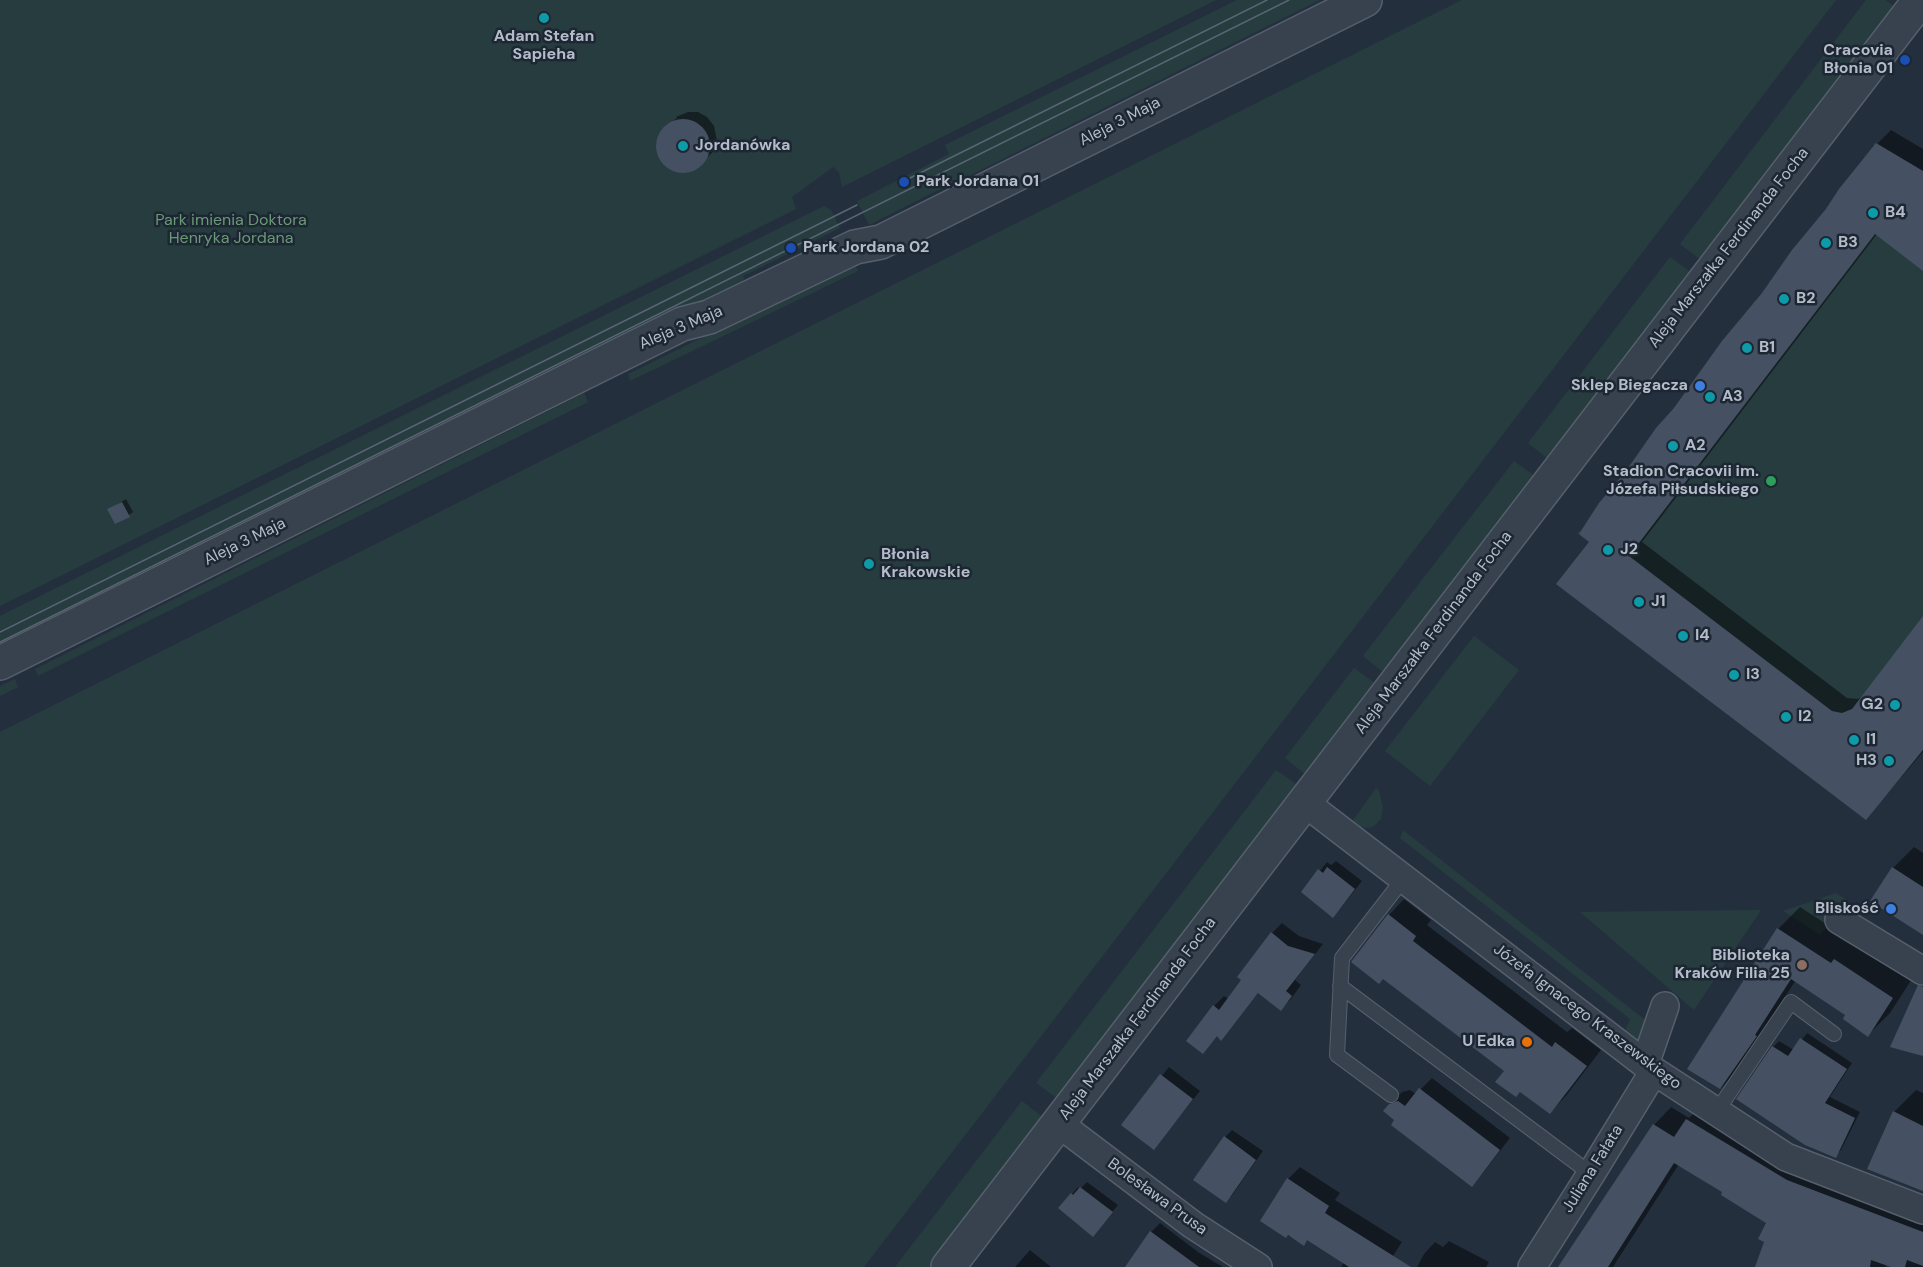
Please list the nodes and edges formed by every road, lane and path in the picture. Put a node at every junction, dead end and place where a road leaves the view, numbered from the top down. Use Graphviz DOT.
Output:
graph roads {
  1 [pos="1365,0"];
  2 [pos="1920,0"];
  3 [pos="0,663"];
  4 [pos="1304,802"];
  5 [pos="1404,878"];
  6 [pos="1839,920"];
  7 [pos="1923,971"];
  8 [pos="1340,986"];
  9 [pos="1665,1006"];
  10 [pos="1834,1034"];
  11 [pos="1649,1067"];
  12 [pos="1391,1095"];
  13 [pos="1717,1111"];
  14 [pos="1058,1123"];
  15 [pos="1591,1174"];
  16 [pos="1923,1210"];
  17 [pos="948,1267"];
  18 [pos="1258,1267"];
  19 [pos="1532,1267"];
  1 -- 3 [label="street, Aleja 3 Maja"];
  2 -- 4 [label="street, Aleja Marszałka Ferdinanda Focha"];
  4 -- 5 [label="street, Józefa Ignacego Kraszewskiego"];
  4 -- 14 [label="street, Aleja Marszałka Ferdinanda Focha"];
  5 -- 8 [label="lane"];
  5 -- 11 [label="street, Józefa Ignacego Kraszewskiego"];
  6 -- 7 [label="street"];
  8 -- 12 [label="lane"];
  8 -- 15 [label="lane"];
  9 -- 11 [label="street, Juliana Fałata"];
  10 -- 13 [label="lane"];
  11 -- 13 [label="street, Józefa Ignacego Kraszewskiego"];
  11 -- 15 [label="street, Juliana Fałata"];
  13 -- 16 [label="street, Józefa Ignacego Kraszewskiego"];
  14 -- 17 [label="street, Aleja Marszałka Ferdinanda Focha"];
  14 -- 18 [label="street, Bolesława Prusa"];
  15 -- 19 [label="street, Juliana Fałata"];
}
